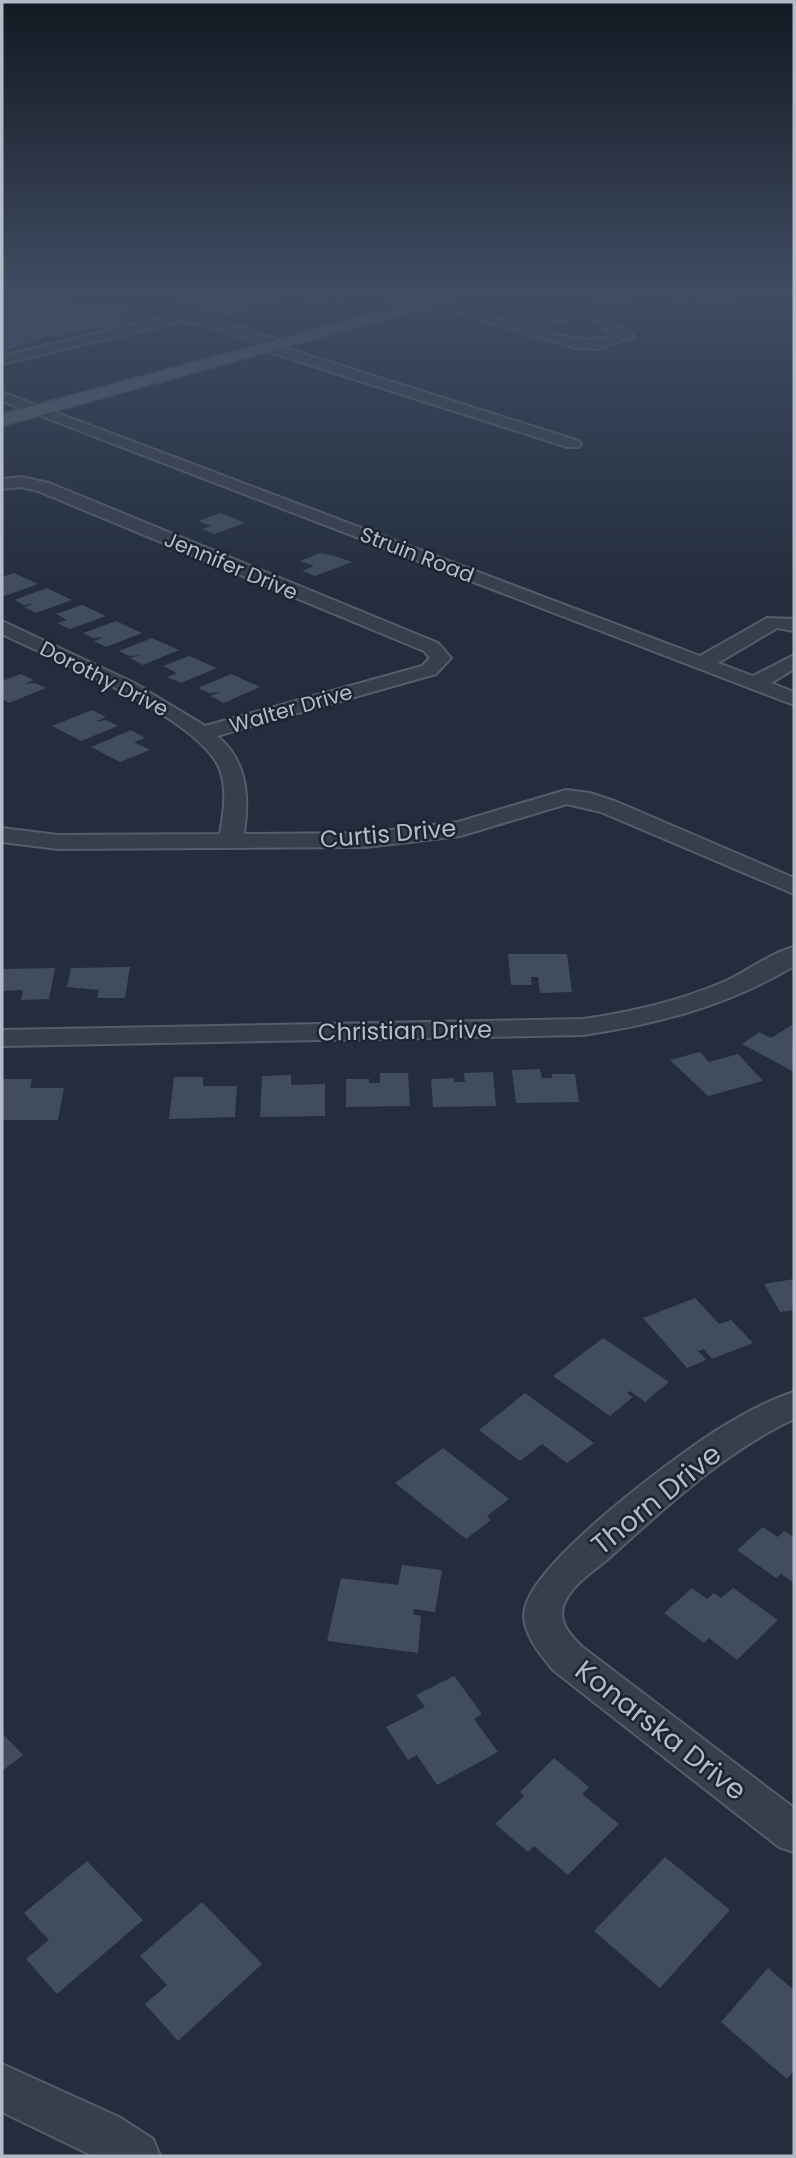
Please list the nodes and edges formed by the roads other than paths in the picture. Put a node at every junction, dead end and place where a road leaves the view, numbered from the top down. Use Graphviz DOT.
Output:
graph roads {
  1 [pos="100,394"];
  2 [pos="418,394"];
  3 [pos="2,396"];
  4 [pos="39,410"];
  5 [pos="2,420"];
  6 [pos="573,444"];
  7 [pos="2,484"];
  8 [pos="794,625"];
  9 [pos="2,627"];
  10 [pos="439,654"];
  11 [pos="794,661"];
  12 [pos="701,664"];
  13 [pos="754,684"];
  14 [pos="794,699"];
  15 [pos="205,733"];
  16 [pos="2,835"];
  17 [pos="231,841"];
  18 [pos="794,887"];
  19 [pos="794,955"];
  20 [pos="2,1038"];
  21 [pos="794,1405"];
  22 [pos="542,1616"];
  23 [pos="794,1833"];
  24 [pos="2,2088"];
  25 [pos="136,2156"];
  1 -- 4 [label="main road"];
  2 -- 6 [label="street"];
  3 -- 4 [label="street, Struin Road"];
  4 -- 5 [label="main road"];
  4 -- 12 [label="street, Struin Road"];
  7 -- 10 [label="street, Jennifer Drive"];
  8 -- 12 [label="street"];
  9 -- 15 [label="street, Dorothy Drive"];
  10 -- 15 [label="street, Walter Drive"];
  11 -- 13 [label="street"];
  12 -- 13 [label="street, Struin Road"];
  13 -- 14 [label="street, Struin Road"];
  15 -- 17 [label="street, Walter Drive"];
  16 -- 17 [label="street, Curtis Drive"];
  17 -- 18 [label="street, Curtis Drive"];
  19 -- 20 [label="street, Christian Drive"];
  21 -- 22 [label="street, Thorn Drive"];
  22 -- 23 [label="street, Konarska Drive"];
  24 -- 25 [label="street"];
}
